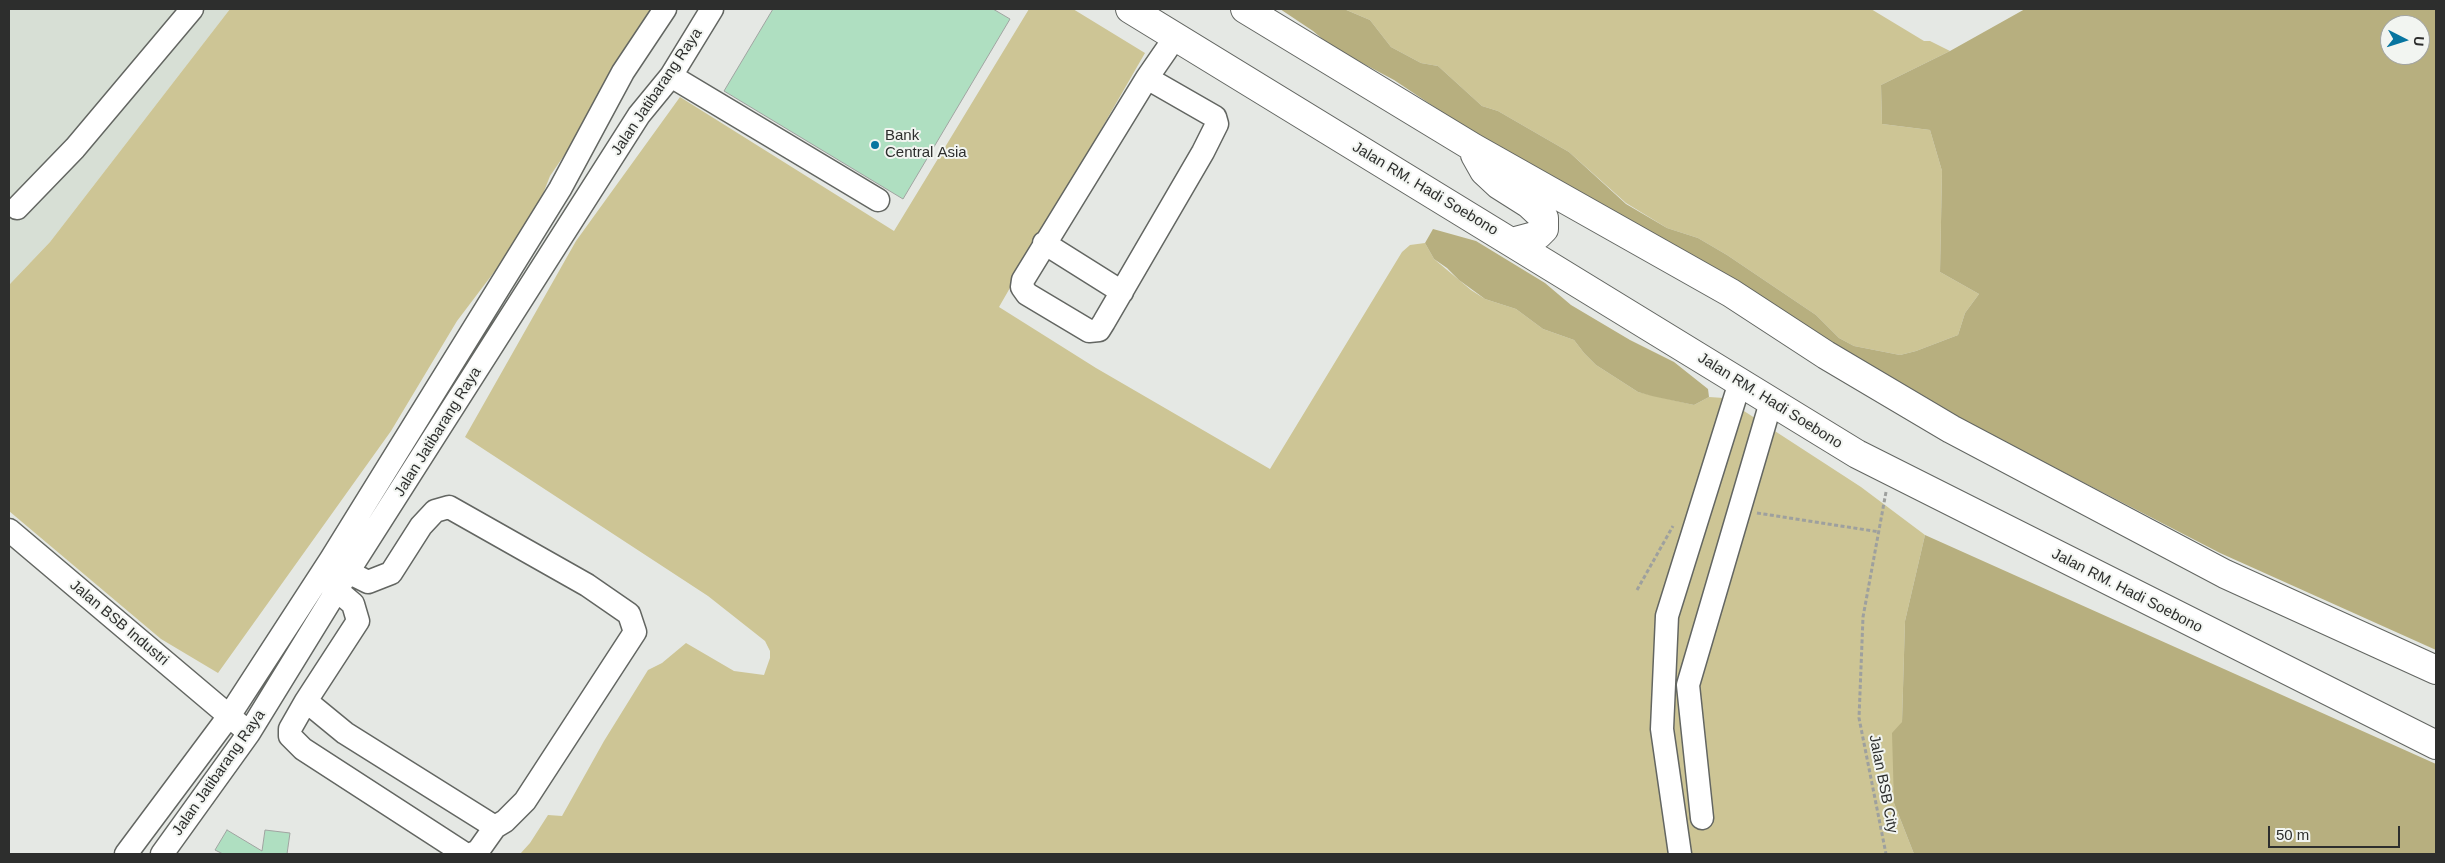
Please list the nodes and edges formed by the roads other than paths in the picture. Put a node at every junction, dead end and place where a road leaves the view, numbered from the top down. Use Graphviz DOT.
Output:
graph roads {
  1 [pos="192,9"];
  2 [pos="665,9"];
  3 [pos="712,9"];
  4 [pos="1130,9"];
  5 [pos="1245,9"];
  6 [pos="1176,36"];
  7 [pos="671,76"];
  8 [pos="1148,78"];
  9 [pos="608,102"];
  10 [pos="639,115"];
  11 [pos="1474,148"];
  12 [pos="878,200"];
  13 [pos="12,210"];
  14 [pos="1512,242"];
  15 [pos="1044,243"];
  16 [pos="1122,292"];
  17 [pos="1740,382"];
  18 [pos="1771,402"];
  19 [pos="9,530"];
  20 [pos="334,574"];
  21 [pos="2436,670"];
  22 [pos="1688,685"];
  23 [pos="306,701"];
  24 [pos="229,716"];
  25 [pos="1662,729"];
  26 [pos="249,733"];
  27 [pos="2436,745"];
  28 [pos="1702,818"];
  29 [pos="495,827"];
  30 [pos="126,854"];
  31 [pos="162,854"];
  32 [pos="465,854"];
  33 [pos="470,854"];
  34 [pos="1680,854"];
  1 -- 13 [label="street"];
  2 -- 9 [label="street, Jalan Jatibarang Raya"];
  3 -- 7 [label="street, Jalan Jatibarang Raya"];
  4 -- 6 [label="main road, Jalan RM. Hadi Soebono"];
  5 -- 11 [label="main road"];
  6 -- 8 [label="street"];
  6 -- 14 [label="main road, Jalan RM. Hadi Soebono"];
  7 -- 10 [label="street, Jalan Jatibarang Raya"];
  7 -- 12 [label="street"];
  8 -- 15 [label="street"];
  8 -- 16 [label="street"];
  9 -- 10 [label="street"];
  9 -- 20 [label="street, Jalan Jatibarang Raya"];
  10 -- 20 [label="street, Jalan Jatibarang Raya"];
  11 -- 14 [label="main road"];
  11 -- 21 [label="main road"];
  14 -- 17 [label="main road, Jalan RM. Hadi Soebono"];
  15 -- 16 [label="street"];
  15 -- 16 [label="street"];
  17 -- 18 [label="main road, Jalan RM. Hadi Soebono"];
  17 -- 25 [label="street"];
  18 -- 22 [label="street"];
  18 -- 27 [label="main road, Jalan RM. Hadi Soebono"];
  19 -- 24 [label="street, Jalan BSB Industri"];
  20 -- 23 [label="street"];
  20 -- 24 [label="street, Jalan Jatibarang Raya"];
  20 -- 26 [label="street, Jalan Jatibarang Raya"];
  20 -- 29 [label="street"];
  22 -- 25 [label="street"];
  22 -- 28 [label="street"];
  23 -- 29 [label="street"];
  23 -- 32 [label="street"];
  24 -- 26 [label="street, Jalan BSB Industri"];
  24 -- 30 [label="street, Jalan Jatibarang Raya"];
  25 -- 34 [label="street"];
  26 -- 31 [label="street, Jalan Jatibarang Raya"];
  29 -- 33 [label="street"];
}
